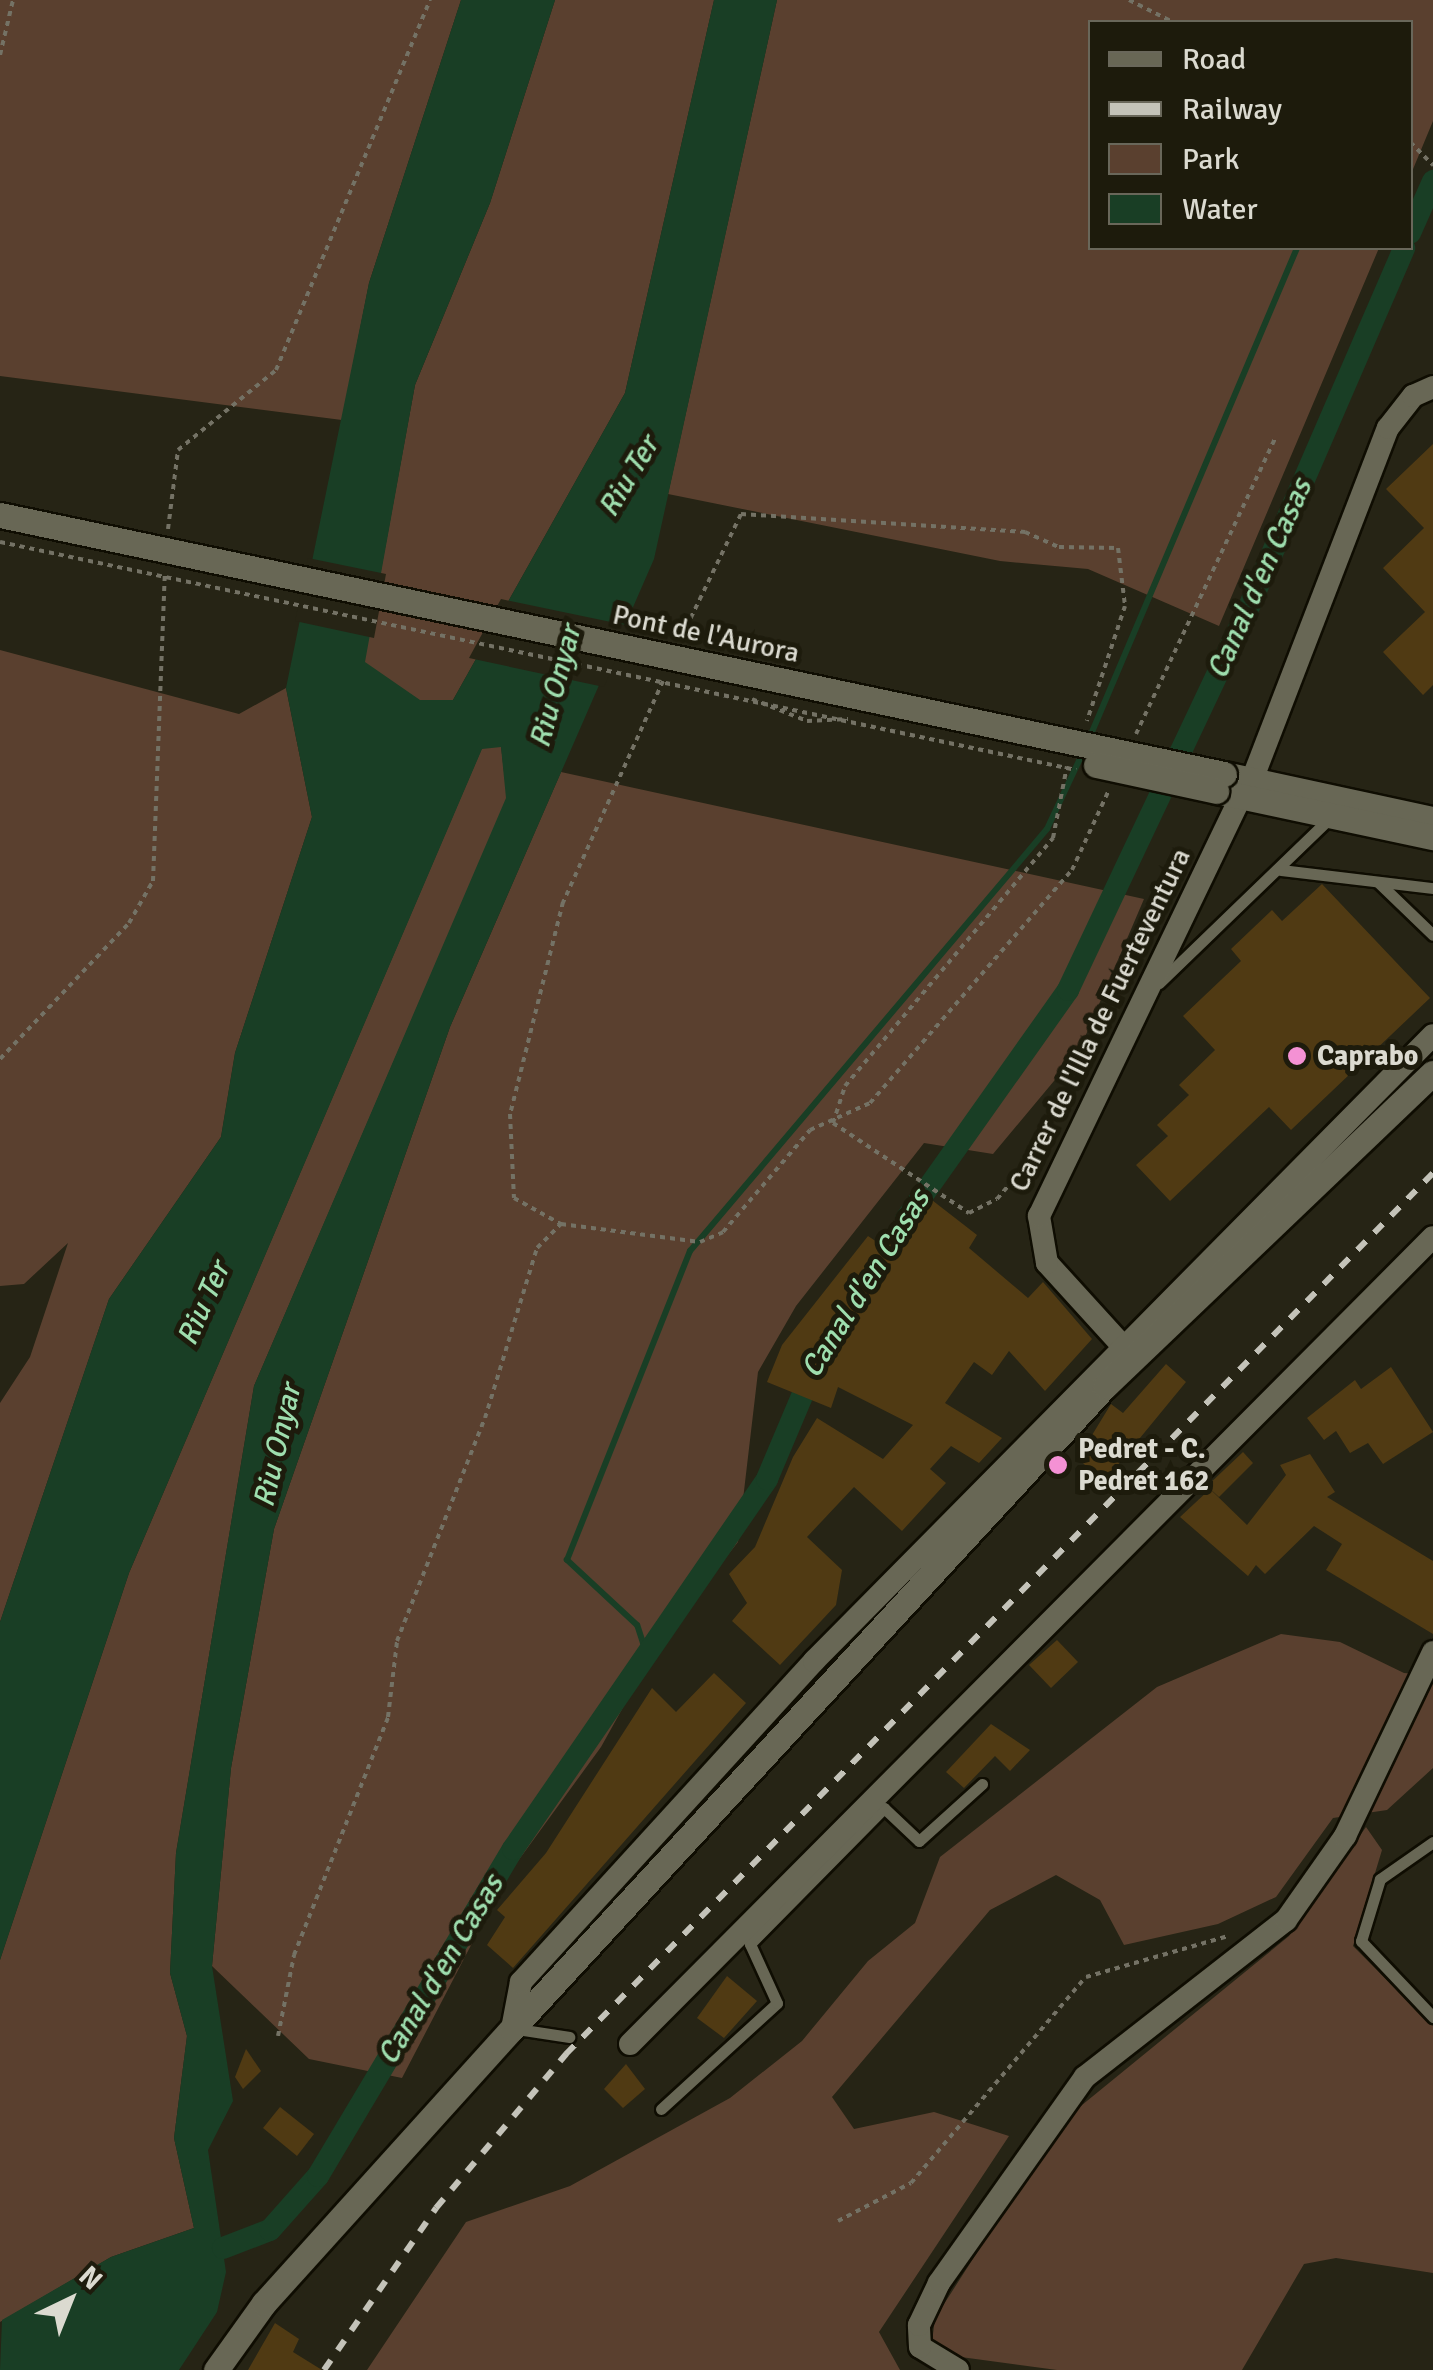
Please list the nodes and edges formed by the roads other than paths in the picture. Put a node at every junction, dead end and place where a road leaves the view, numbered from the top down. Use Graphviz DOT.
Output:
graph roads {
  1 [pos="1433,387"];
  2 [pos="0,515"];
  3 [pos="0,532"];
  4 [pos="1233,786"];
  5 [pos="1332,816"];
  6 [pos="1433,818"];
  7 [pos="1433,837"];
  8 [pos="1281,870"];
  9 [pos="1377,881"];
  10 [pos="1433,888"];
  11 [pos="1433,934"];
  12 [pos="1144,998"];
  13 [pos="1433,1035"];
  14 [pos="1433,1072"];
  15 [pos="1433,1237"];
  16 [pos="1127,1351"];
  17 [pos="1433,1652"];
  18 [pos="982,1784"];
  19 [pos="877,1801"];
  20 [pos="1433,1842"];
  21 [pos="1433,2017"];
  22 [pos="512,2028"];
  23 [pos="569,2037"];
  24 [pos="630,2044"];
  25 [pos="661,2109"];
  26 [pos="216,2370"];
  27 [pos="958,2370"];
  1 -- 4 [label="street, Carrer de l'Illa de Fuerteventura"];
  2 -- 4 [label="main road, Pont de l'Aurora, bridge"];
  3 -- 4 [label="main road, Pont de l'Aurora, bridge"];
  4 -- 5 [label="main road"];
  4 -- 6 [label="main road"];
  4 -- 12 [label="street, Carrer de l'Illa de Fuerteventura"];
  5 -- 7 [label="main road"];
  5 -- 8 [label="lane"];
  8 -- 9 [label="lane"];
  8 -- 12 [label="lane"];
  9 -- 10 [label="lane"];
  9 -- 11 [label="lane"];
  12 -- 16 [label="street, Carrer de l'Illa de Fuerteventura"];
  13 -- 16 [label="street"];
  14 -- 16 [label="main road"];
  15 -- 19 [label="street"];
  16 -- 22 [label="main road"];
  17 -- 27 [label="street"];
  18 -- 19 [label="lane"];
  19 -- 24 [label="street"];
  19 -- 25 [label="lane"];
  20 -- 21 [label="lane"];
  22 -- 23 [label="lane"];
  22 -- 26 [label="main road"];
}
